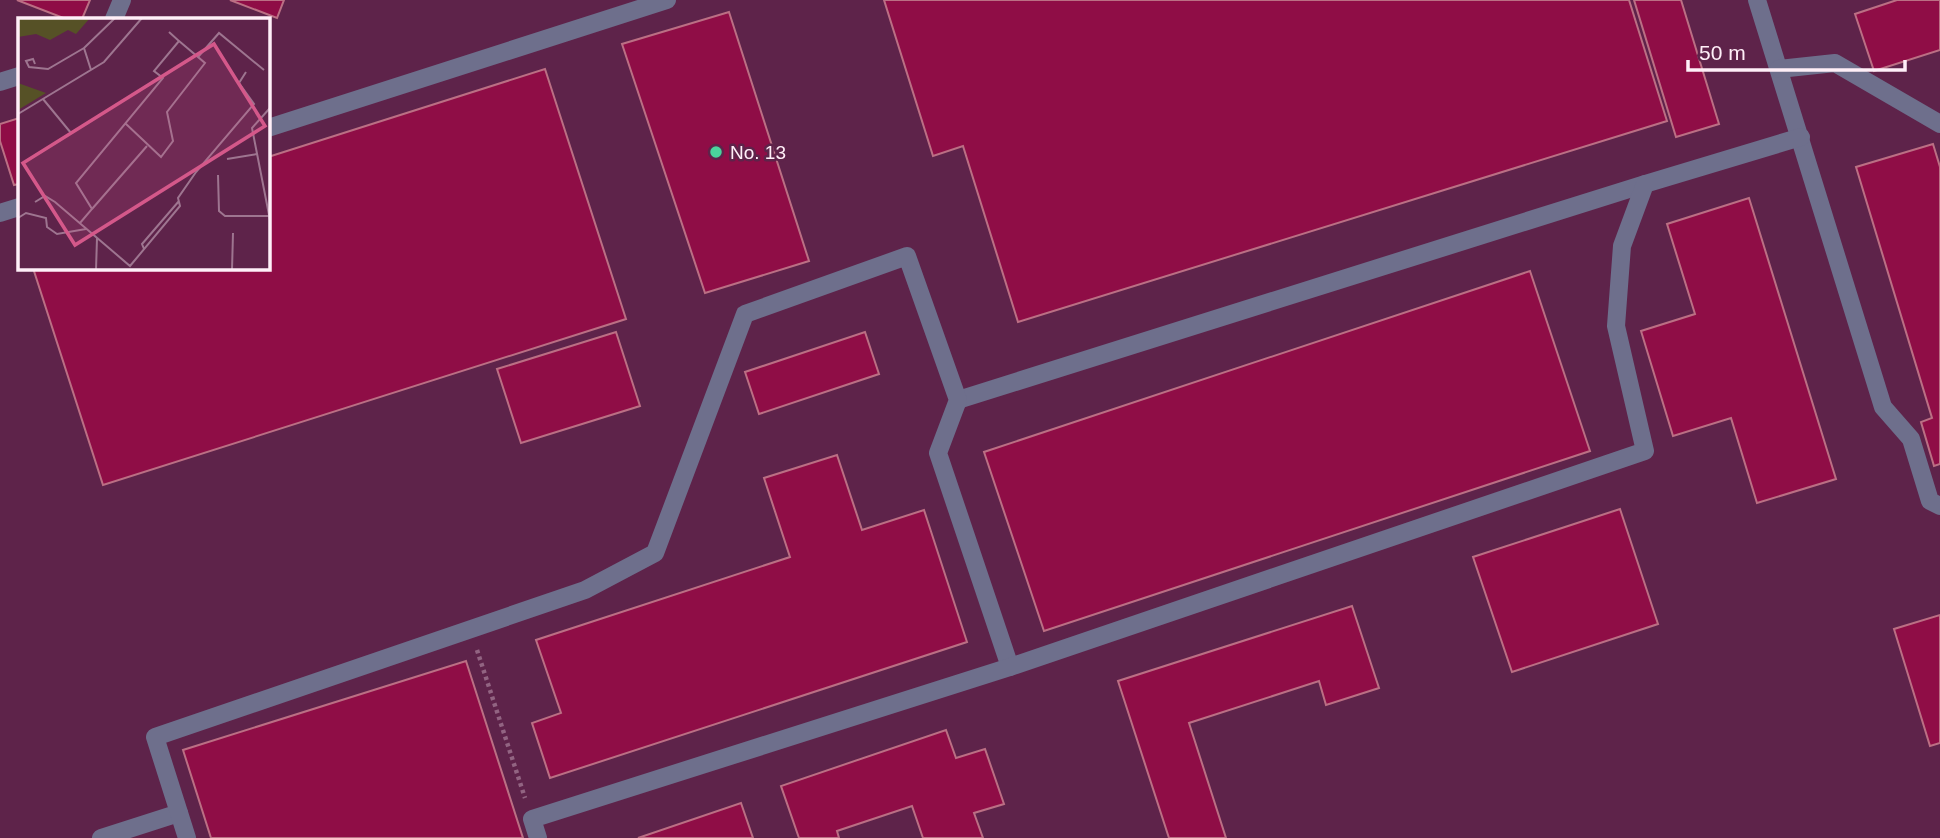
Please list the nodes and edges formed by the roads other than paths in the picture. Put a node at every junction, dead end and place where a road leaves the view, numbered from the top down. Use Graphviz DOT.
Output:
graph roads {
  1 [pos="122,0"];
  2 [pos="667,0"];
  3 [pos="1757,0"];
  4 [pos="114,18"];
  5 [pos="1779,69"];
  6 [pos="18,76"];
  7 [pos="0,82"];
  8 [pos="1940,124"];
  9 [pos="270,127"];
  10 [pos="1801,137"];
  11 [pos="1645,184"];
  12 [pos="18,207"];
  13 [pos="0,214"];
  14 [pos="958,400"];
  15 [pos="1940,506"];
  16 [pos="1010,667"];
  17 [pos="179,813"];
  18 [pos="101,838"];
  19 [pos="187,838"];
  20 [pos="537,838"];
  1 -- 4 [label="lane"];
  2 -- 9 [label="lane"];
  3 -- 5 [label="lane"];
  5 -- 8 [label="lane"];
  5 -- 10 [label="lane"];
  6 -- 7 [label="lane"];
  10 -- 11 [label="lane"];
  10 -- 15 [label="lane"];
  11 -- 14 [label="lane"];
  11 -- 16 [label="lane"];
  12 -- 13 [label="lane"];
  14 -- 16 [label="lane"];
  14 -- 17 [label="lane"];
  16 -- 20 [label="lane"];
  17 -- 18 [label="lane"];
  17 -- 19 [label="lane"];
}
